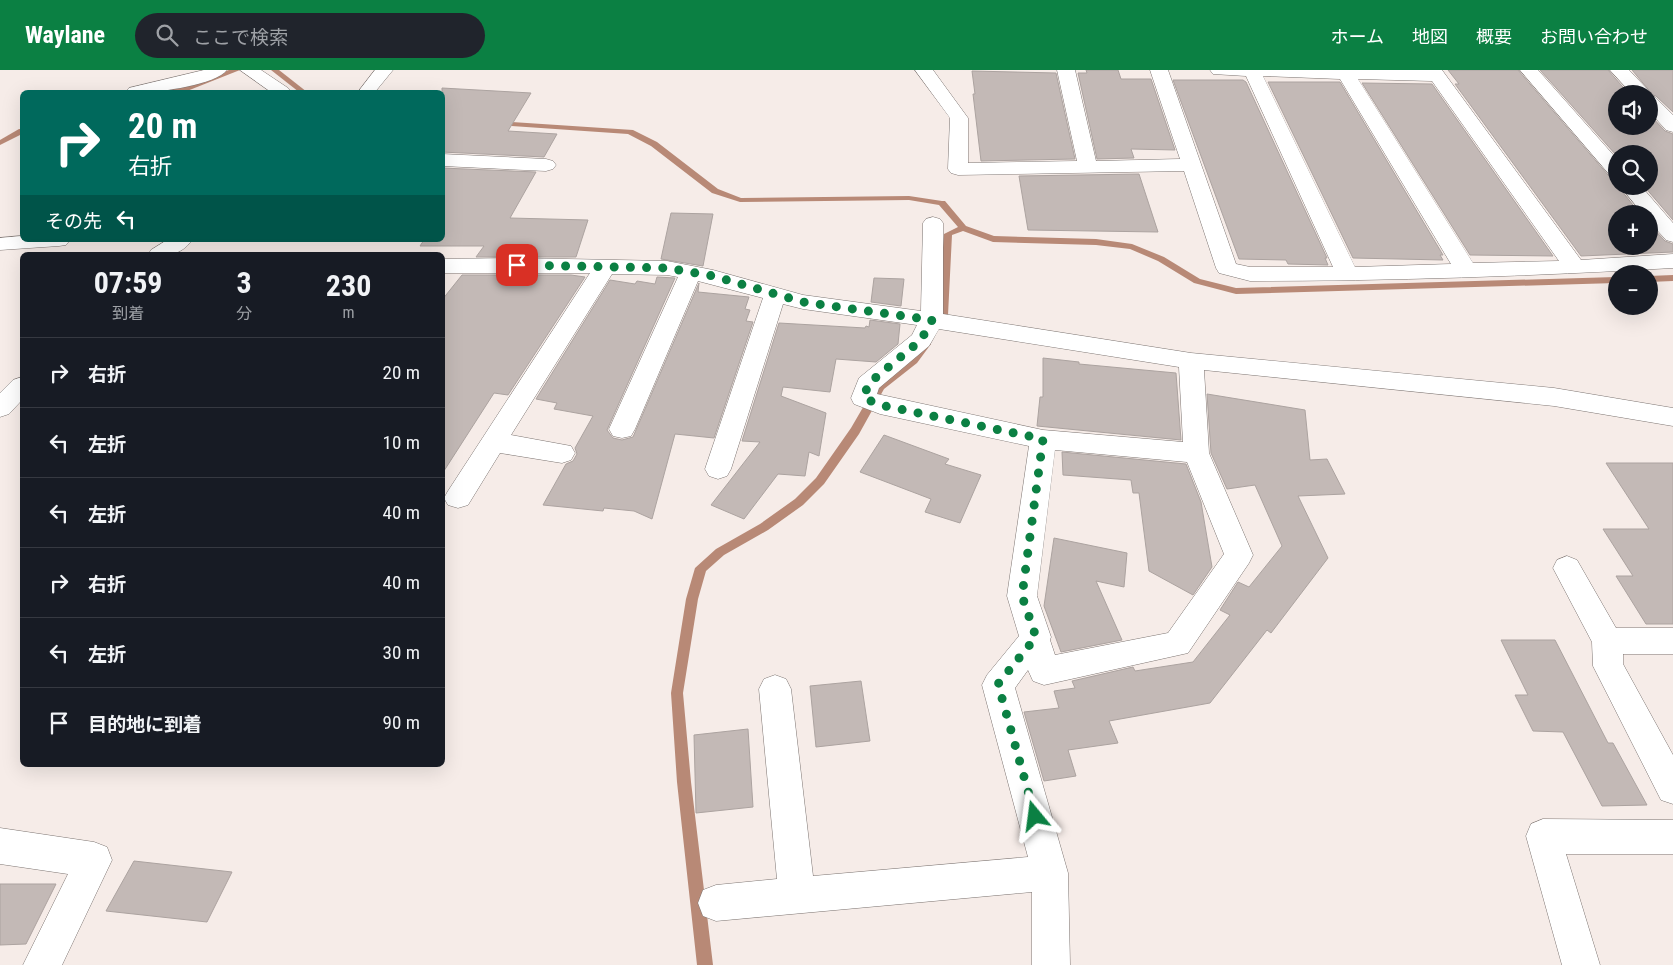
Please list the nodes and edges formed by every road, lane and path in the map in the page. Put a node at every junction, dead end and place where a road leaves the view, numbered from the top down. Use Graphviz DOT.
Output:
graph roads {
  1 [pos="218,70"];
  2 [pos="249,70"];
  3 [pos="384,70"];
  4 [pos="924,70"];
  5 [pos="1066,70"];
  6 [pos="1159,70"];
  7 [pos="1219,70"];
  8 [pos="1529,70"];
  9 [pos="1619,70"];
  10 [pos="1252,71"];
  11 [pos="1435,73"];
  12 [pos="1346,74"];
  13 [pos="140,76"];
  14 [pos="1633,85"];
  15 [pos="124,90"];
  16 [pos="144,90"];
  17 [pos="279,90"];
  18 [pos="368,90"];
  19 [pos="1658,110"];
  20 [pos="1673,126"];
  21 [pos="445,160"];
  22 [pos="1608,161"];
  23 [pos="546,165"];
  24 [pos="1191,166"];
  25 [pos="1088,167"];
  26 [pos="1638,195"];
  27 [pos="933,223"];
  28 [pos="1673,236"];
  29 [pos="30,242"];
  30 [pos="179,242"];
  31 [pos="0,244"];
  32 [pos="164,252"];
  33 [pos="1673,261"];
  34 [pos="606,266"];
  35 [pos="1575,267"];
  36 [pos="445,268"];
  37 [pos="1466,270"];
  38 [pos="691,272"];
  39 [pos="1347,274"];
  40 [pos="774,294"];
  41 [pos="932,320"];
  42 [pos="1191,361"];
  43 [pos="20,388"];
  44 [pos="0,408"];
  45 [pos="1673,418"];
  46 [pos="622,429"];
  47 [pos="1043,439"];
  48 [pos="493,442"];
  49 [pos="562,453"];
  50 [pos="1196,453"];
  51 [pos="718,469"];
  52 [pos="458,498"];
  53 [pos="1567,568"];
  54 [pos="1036,637"];
  55 [pos="1607,641"];
  56 [pos="1673,641"];
  57 [pos="775,689"];
  58 [pos="1673,788"];
  59 [pos="1673,837"];
  60 [pos="0,846"];
  61 [pos="1050,873"];
  62 [pos="797,896"];
  63 [pos="716,903"];
  64 [pos="42,965"];
  65 [pos="1051,965"];
  66 [pos="1581,965"];
  1 -- 16 [label="street"];
  2 -- 17 [label="street"];
  3 -- 18 [label="street"];
  4 -- 25 [label="street"];
  5 -- 25 [label="street"];
  6 -- 24 [label="street"];
  7 -- 10 [label="street"];
  8 -- 22 [label="street"];
  9 -- 14 [label="street"];
  10 -- 12 [label="street"];
  10 -- 39 [label="street"];
  11 -- 12 [label="street"];
  11 -- 35 [label="street"];
  12 -- 37 [label="street"];
  13 -- 15 [label="street"];
  19 -- 20 [label="street"];
  21 -- 23 [label="street"];
  24 -- 25 [label="street"];
  24 -- 39 [label="street"];
  26 -- 28 [label="street"];
  27 -- 41 [label="street"];
  29 -- 31 [label="street"];
  30 -- 32 [label="street"];
  33 -- 35 [label="street"];
  34 -- 36 [label="street"];
  34 -- 38 [label="street"];
  34 -- 48 [label="street"];
  35 -- 37 [label="street"];
  37 -- 39 [label="street"];
  38 -- 40 [label="street"];
  38 -- 46 [label="street"];
  40 -- 41 [label="street"];
  40 -- 51 [label="street"];
  41 -- 42 [label="street"];
  41 -- 47 [label="street"];
  42 -- 45 [label="street"];
  42 -- 50 [label="street"];
  43 -- 44 [label="street"];
  47 -- 50 [label="street"];
  47 -- 54 [label="street"];
  48 -- 49 [label="street"];
  48 -- 52 [label="street"];
  50 -- 54 [label="street"];
  53 -- 55 [label="street"];
  54 -- 61 [label="street"];
  55 -- 56 [label="street"];
  55 -- 58 [label="street"];
  57 -- 62 [label="street"];
  59 -- 66 [label="street"];
  60 -- 64 [label="street"];
  61 -- 62 [label="street"];
  61 -- 65 [label="street"];
  62 -- 63 [label="street"];
}
